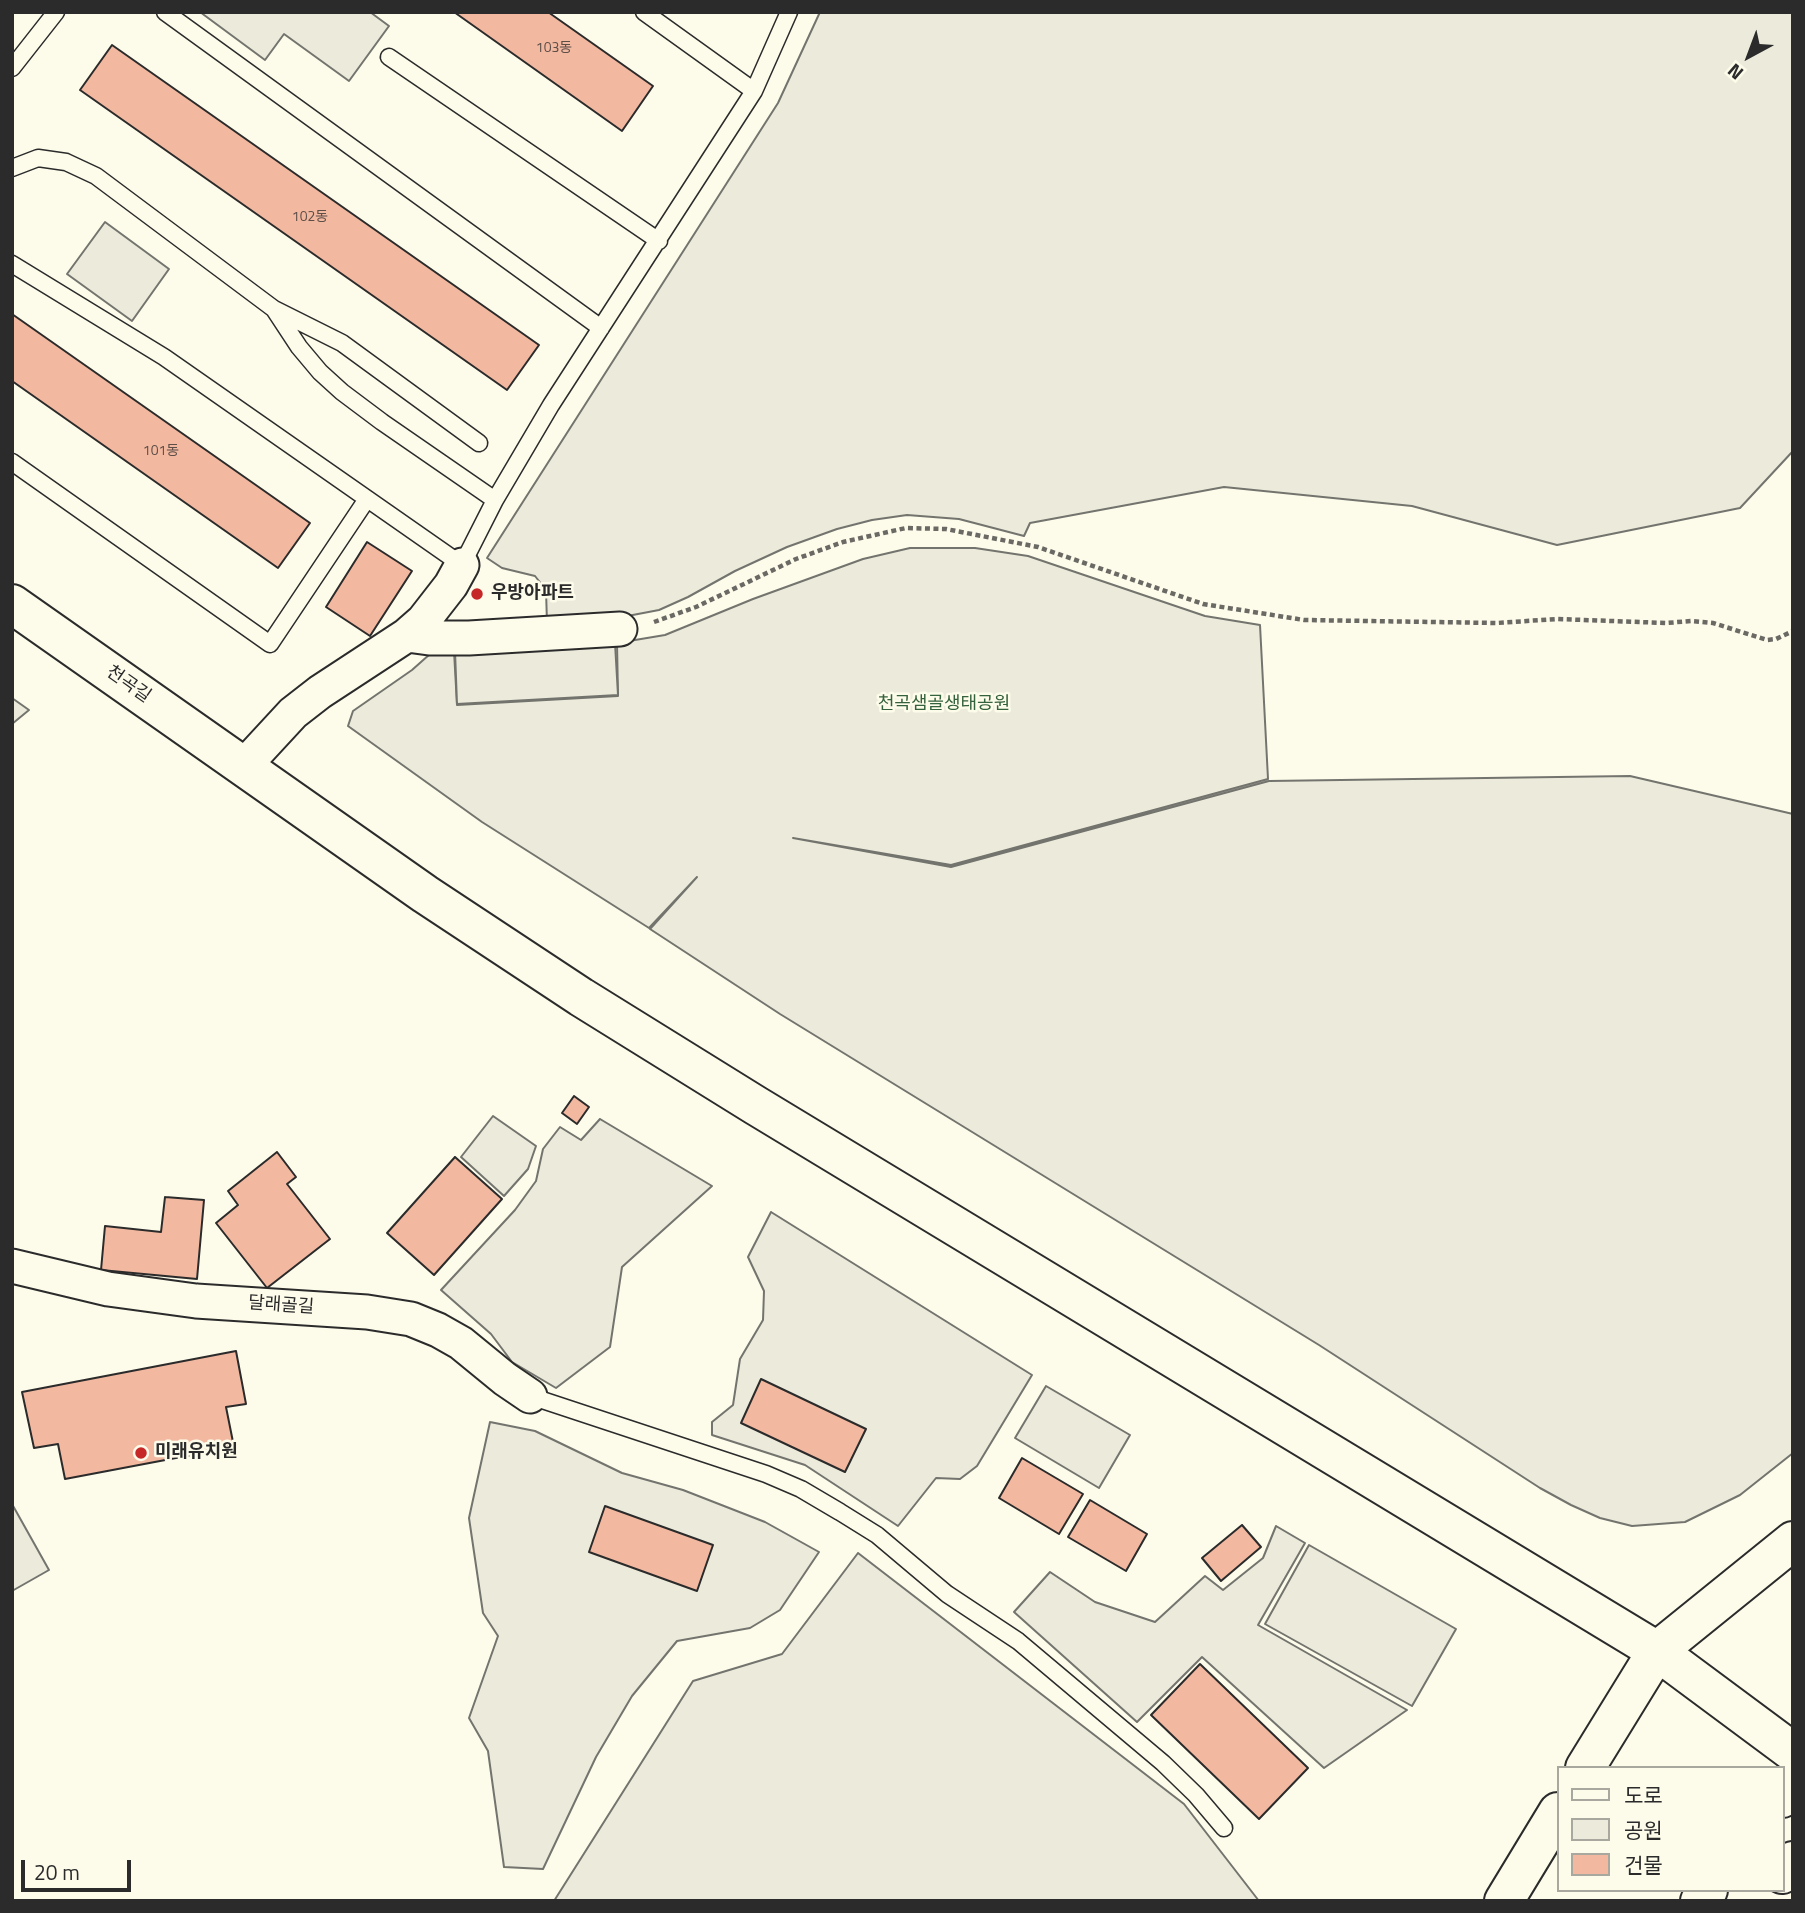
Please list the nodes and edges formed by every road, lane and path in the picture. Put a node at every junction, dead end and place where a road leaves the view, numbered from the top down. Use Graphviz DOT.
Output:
graph roads {
  1 [pos="56,12"];
  2 [pos="166,12"];
  3 [pos="643,12"];
  4 [pos="789,12"];
  5 [pos="388,57"];
  6 [pos="12,68"];
  7 [pos="754,91"];
  8 [pos="12,167"];
  9 [pos="659,241"];
  10 [pos="12,264"];
  11 [pos="274,309"];
  12 [pos="601,328"];
  13 [pos="479,443"];
  14 [pos="12,462"];
  15 [pos="367,499"];
  16 [pos="495,500"];
  17 [pos="462,565"];
  18 [pos="12,604"];
  19 [pos="621,629"];
  20 [pos="1793,631"];
  21 [pos="407,635"];
  22 [pos="244,766"];
  23 [pos="12,1266"];
  24 [pos="530,1396"];
  25 [pos="1793,1541"];
  26 [pos="1657,1651"];
  27 [pos="1793,1752"];
  28 [pos="1587,1766"];
  29 [pos="1556,1815"];
  30 [pos="1224,1828"];
  31 [pos="1504,1901"];
  1 -- 6 [label="lane"];
  2 -- 12 [label="lane"];
  3 -- 7 [label="lane"];
  4 -- 7 [label="lane"];
  5 -- 9 [label="lane"];
  7 -- 9 [label="lane"];
  8 -- 11 [label="lane"];
  9 -- 12 [label="lane"];
  10 -- 15 [label="lane"];
  11 -- 13 [label="lane"];
  11 -- 16 [label="lane"];
  12 -- 16 [label="lane"];
  14 -- 15 [label="lane"];
  15 -- 17 [label="lane"];
  16 -- 17 [label="lane"];
  17 -- 21 [label="street"];
  18 -- 22 [label="main road, 천곡길"];
  19 -- 20 [label="path"];
  19 -- 21 [label="street"];
  21 -- 22 [label="street"];
  22 -- 26 [label="main road, 천곡길"];
  23 -- 24 [label="street, 달래골길"];
  24 -- 30 [label="lane"];
  25 -- 26 [label="main road"];
  26 -- 27 [label="main road, 천곡길"];
  26 -- 28 [label="main road"];
  29 -- 31 [label="main road"];
}
